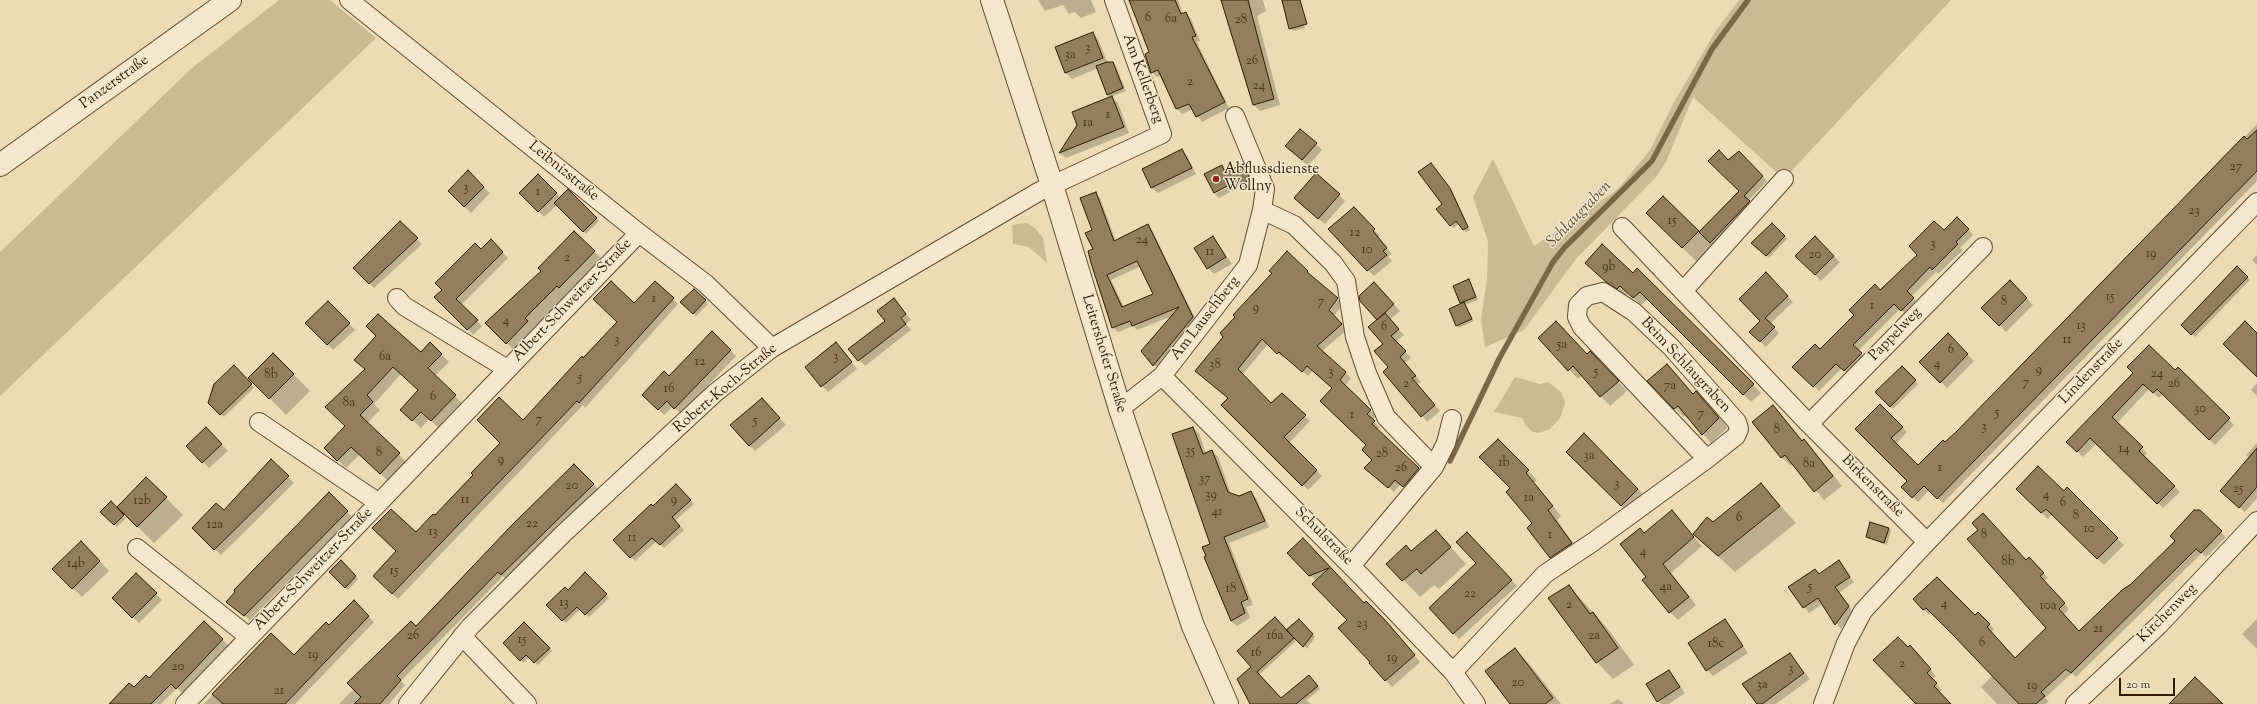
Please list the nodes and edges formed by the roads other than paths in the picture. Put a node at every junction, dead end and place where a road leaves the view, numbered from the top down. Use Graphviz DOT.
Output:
graph roads {
  1 [pos="230,0"];
  2 [pos="349,0"];
  3 [pos="992,0"];
  4 [pos="1114,0"];
  5 [pos="1235,116"];
  6 [pos="0,165"];
  7 [pos="1784,179"];
  8 [pos="1052,185"];
  9 [pos="2257,202"];
  10 [pos="1262,210"];
  11 [pos="1622,228"];
  12 [pos="639,233"];
  13 [pos="1983,247"];
  14 [pos="1683,291"];
  15 [pos="396,298"];
  16 [pos="772,348"];
  17 [pos="507,369"];
  18 [pos="1162,376"];
  19 [pos="1120,409"];
  20 [pos="1452,419"];
  21 [pos="260,422"];
  22 [pos="1809,424"];
  23 [pos="1706,459"];
  24 [pos="1434,467"];
  25 [pos="379,503"];
  26 [pos="2257,521"];
  27 [pos="1927,542"];
  28 [pos="137,548"];
  29 [pos="1352,566"];
  30 [pos="462,636"];
  31 [pos="249,637"];
  32 [pos="1453,672"];
  33 [pos="185,704"];
  34 [pos="408,704"];
  35 [pos="527,704"];
  36 [pos="1227,704"];
  37 [pos="1476,704"];
  38 [pos="1823,704"];
  39 [pos="2075,704"];
  1 -- 6 [label="street, Panzerstraße"];
  2 -- 12 [label="street, Leibnizstraße"];
  3 -- 8 [label="street, Leitershofer Straße"];
  4 -- 8 [label="street, Am Kellerberg"];
  5 -- 10 [label="street, Am Lauschberg"];
  7 -- 14 [label="street"];
  8 -- 16 [label="street, Robert-Koch-Straße"];
  8 -- 19 [label="street, Leitershofer Straße"];
  9 -- 27 [label="street, Lindenstraße"];
  10 -- 18 [label="street, Am Lauschberg"];
  10 -- 24 [label="street"];
  11 -- 14 [label="street, Birkenstraße"];
  12 -- 16 [label="street, Leibnizstraße"];
  12 -- 17 [label="street, Albert-Schweitzer-Straße"];
  13 -- 22 [label="street, Pappelweg"];
  14 -- 22 [label="street, Birkenstraße"];
  15 -- 17 [label="street, Albert-Schweitzer-Straße"];
  16 -- 30 [label="street, Robert-Koch-Straße"];
  17 -- 25 [label="street, Albert-Schweitzer-Straße"];
  18 -- 19 [label="street, Am Lauschberg"];
  18 -- 29 [label="street, Schulstraße"];
  19 -- 36 [label="street, Leitershofer Straße"];
  20 -- 24 [label="street"];
  21 -- 25 [label="street, Albert-Schweitzer-Straße"];
  22 -- 27 [label="street, Birkenstraße"];
  23 -- 23 [label="street, Beim Schlaugraben"];
  23 -- 32 [label="street, Beim Schlaugraben"];
  24 -- 29 [label="street"];
  25 -- 31 [label="street, Albert-Schweitzer-Straße"];
  26 -- 39 [label="street, Kirchenweg"];
  27 -- 38 [label="street"];
  28 -- 31 [label="street, Albert-Schweitzer-Straße"];
  29 -- 32 [label="street, Schulstraße"];
  30 -- 34 [label="street, Robert-Koch-Straße"];
  30 -- 35 [label="street"];
  31 -- 33 [label="street, Albert-Schweitzer-Straße"];
  32 -- 37 [label="street, Schulstraße"];
}
